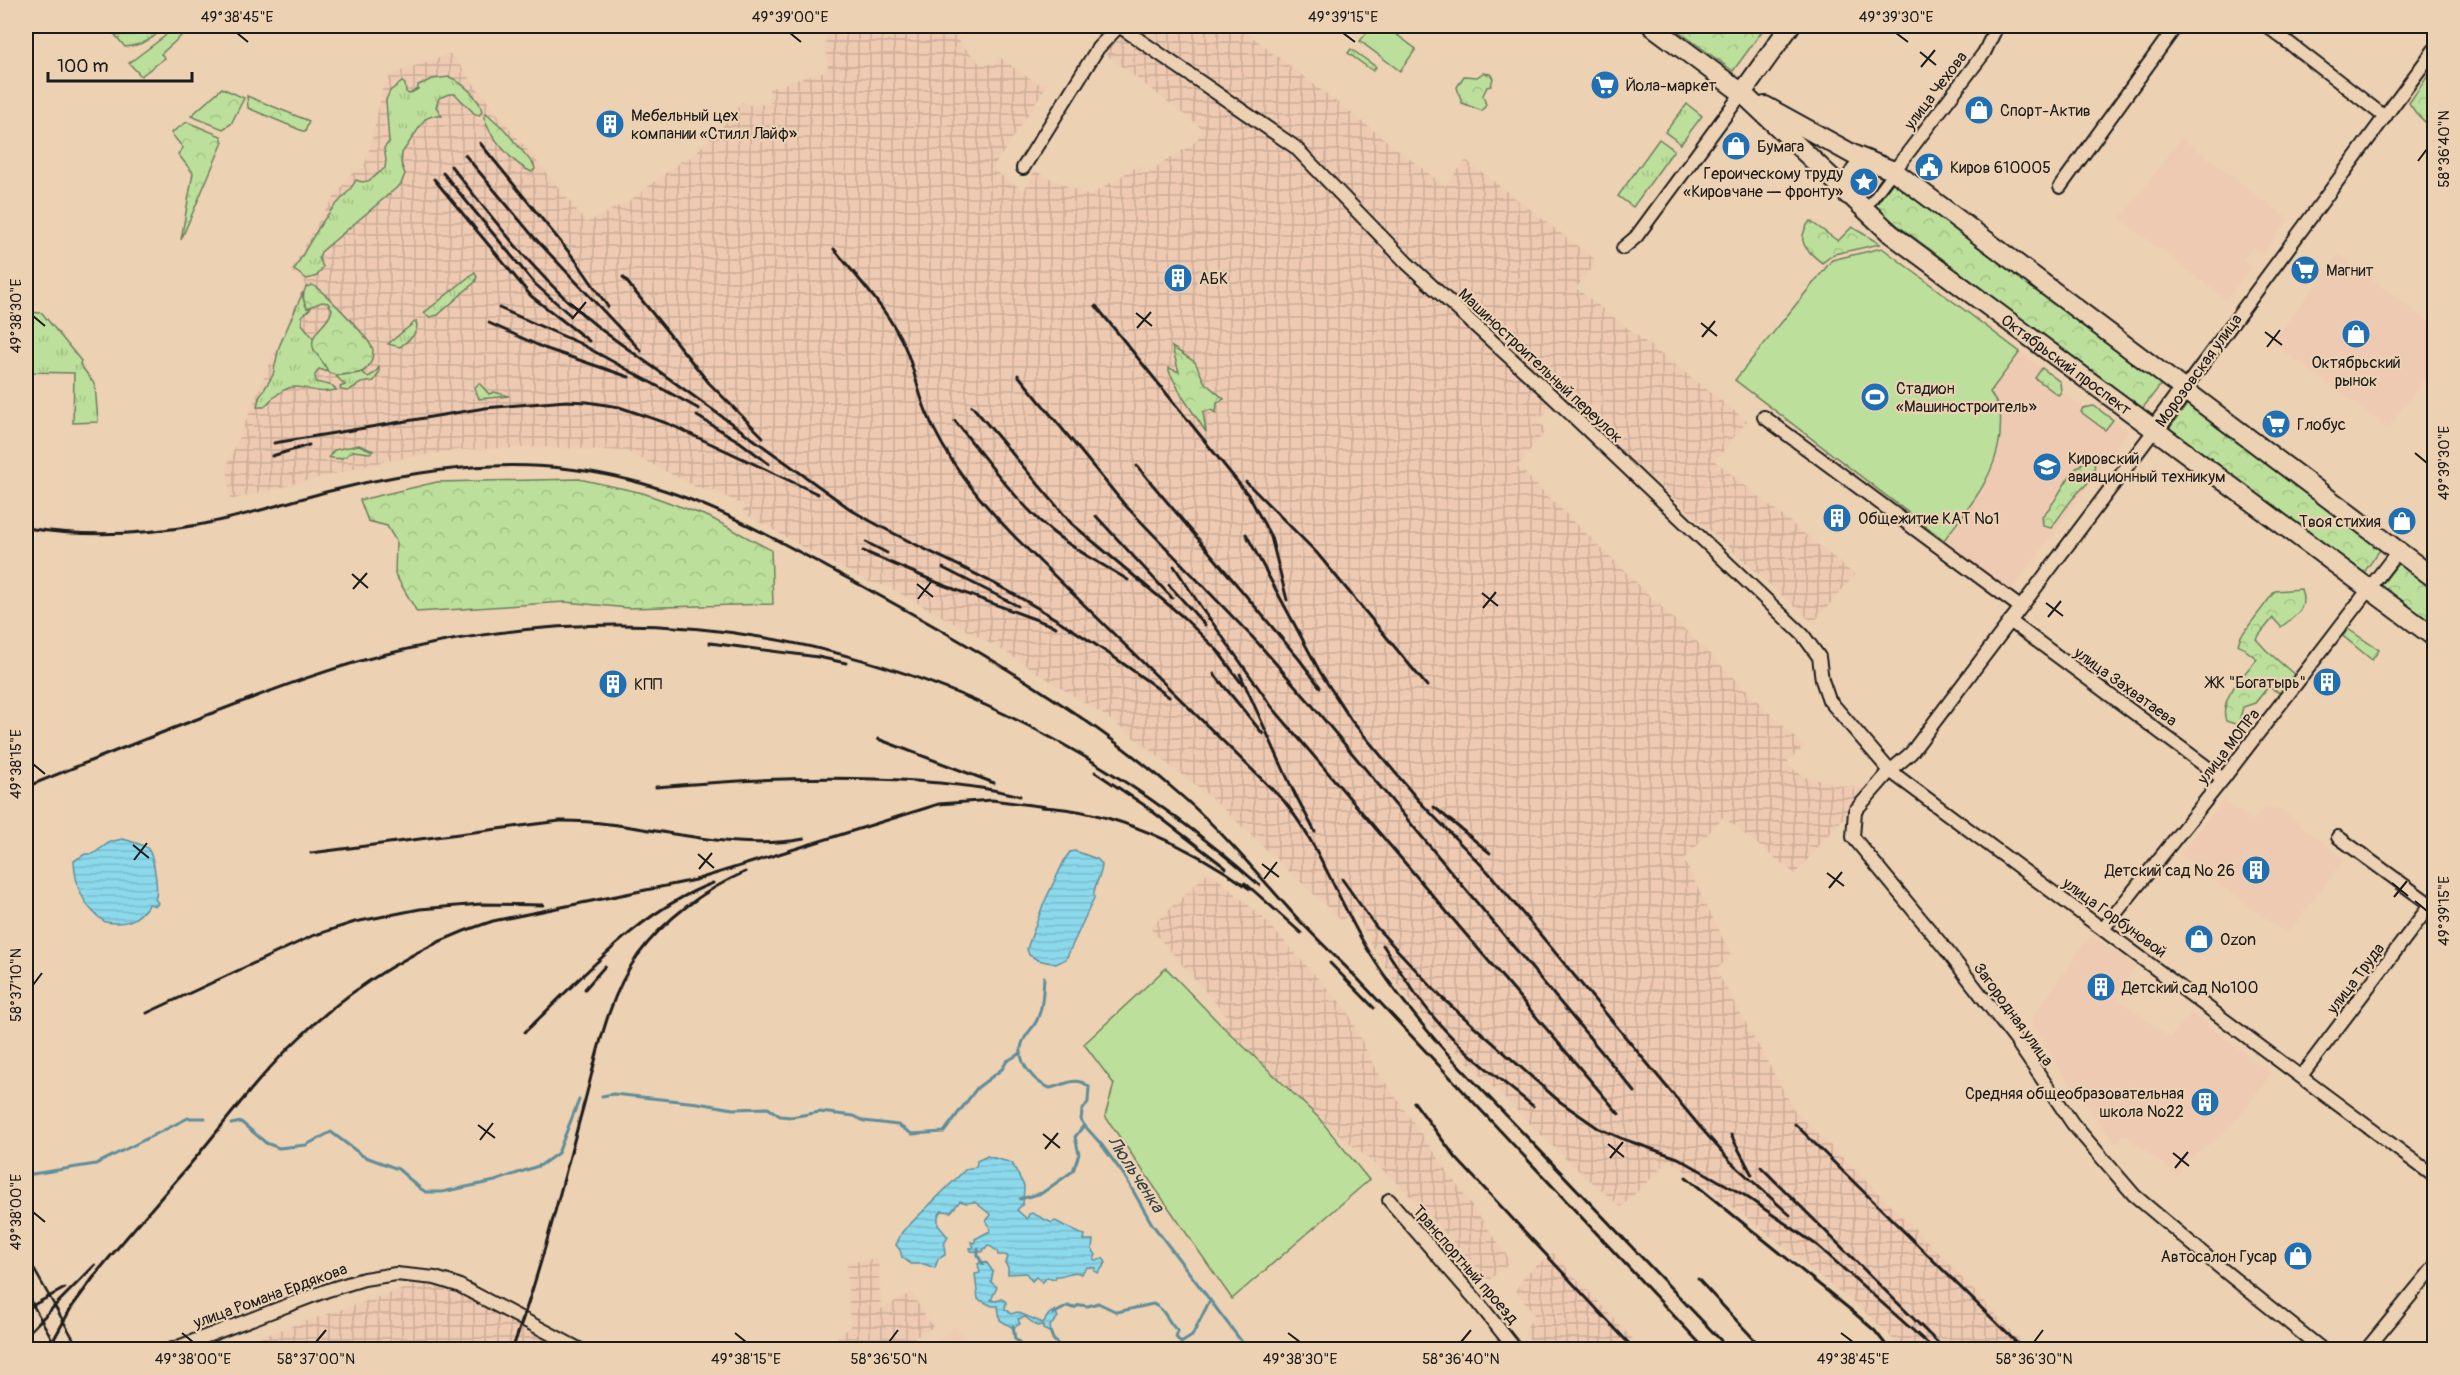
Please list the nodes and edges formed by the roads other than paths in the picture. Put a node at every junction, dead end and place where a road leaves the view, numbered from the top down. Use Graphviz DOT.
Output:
graph roads {
  1 [pos="1119,26"];
  2 [pos="1652,26"];
  3 [pos="1790,26"];
  4 [pos="1997,26"];
  5 [pos="2176,26"];
  6 [pos="2267,26"];
  7 [pos="2434,50"];
  8 [pos="1742,93"];
  9 [pos="2385,117"];
  10 [pos="1871,162"];
  11 [pos="1023,168"];
  12 [pos="1894,171"];
  13 [pos="2060,187"];
  14 [pos="1848,195"];
  15 [pos="1864,211"];
  16 [pos="1623,248"];
  17 [pos="2185,388"];
  18 [pos="1764,417"];
  19 [pos="2156,428"];
  20 [pos="2398,551"];
  21 [pos="2434,578"];
  22 [pos="2370,589"];
  23 [pos="2020,607"];
  24 [pos="2010,621"];
  25 [pos="2434,637"];
  26 [pos="1890,771"];
  27 [pos="2223,779"];
  28 [pos="2338,837"];
  29 [pos="2433,903"];
  30 [pos="2103,929"];
  31 [pos="2301,1076"];
  32 [pos="2434,1176"];
  33 [pos="1389,1200"];
  34 [pos="2434,1267"];
  35 [pos="26,1274"];
  36 [pos="69,1350"];
  37 [pos="170,1350"];
  38 [pos="581,1350"];
  39 [pos="1516,1350"];
  40 [pos="2323,1350"];
  41 [pos="2366,1350"];
  1 -- 11 [label="street"];
  1 -- 26 [label="street, Машиностроительный переулок"];
  2 -- 8 [label="main road, Октябрьский проспект"];
  3 -- 8 [label="main road"];
  4 -- 12 [label="street, улица Чехова"];
  5 -- 13 [label="street"];
  6 -- 9 [label="street"];
  7 -- 9 [label="street, Морозовская улица"];
  8 -- 10 [label="main road, Октябрьский проспект"];
  8 -- 14 [label="main road, Октябрьский проспект"];
  8 -- 16 [label="street"];
  9 -- 17 [label="street, Морозовская улица"];
  10 -- 12 [label="main road, Октябрьский проспект"];
  10 -- 14 [label="main road"];
  12 -- 15 [label="street"];
  12 -- 17 [label="main road, Октябрьский проспект"];
  14 -- 15 [label="main road, Октябрьский проспект"];
  15 -- 19 [label="main road, Октябрьский проспект"];
  17 -- 19 [label="main road, Морозовская улица"];
  17 -- 20 [label="main road, Октябрьский проспект"];
  18 -- 23 [label="street"];
  19 -- 22 [label="main road, Октябрьский проспект"];
  19 -- 23 [label="street, Морозовская улица"];
  20 -- 21 [label="main road, Октябрьский проспект"];
  20 -- 22 [label="street, улица МОПРа"];
  22 -- 25 [label="main road, Октябрьский проспект"];
  22 -- 27 [label="street, улица МОПРа"];
  23 -- 24 [label="street, Морозовская улица"];
  24 -- 26 [label="street, Морозовская улица"];
  24 -- 27 [label="street, улица Захватаева"];
  26 -- 30 [label="street, улица Горбуновой"];
  26 -- 40 [label="street, Загородная улица"];
  27 -- 30 [label="street, улица МОПРа"];
  28 -- 29 [label="street"];
  29 -- 31 [label="street, улица Труда"];
  30 -- 31 [label="street, улица Горбуновой"];
  31 -- 32 [label="street, улица Горбуновой"];
  33 -- 39 [label="street, Транспортный проезд"];
  34 -- 41 [label="street"];
  35 -- 36 [label="main road"];
  37 -- 38 [label="street, улица Романа Ердякова"];
}
